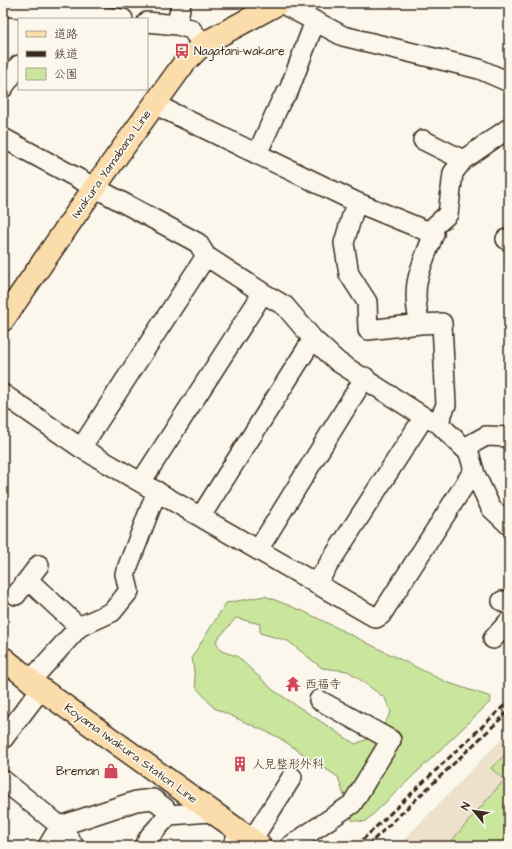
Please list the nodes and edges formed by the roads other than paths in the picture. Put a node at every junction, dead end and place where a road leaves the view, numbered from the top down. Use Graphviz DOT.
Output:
graph roads {
  1 [pos="181,3"];
  2 [pos="280,3"];
  3 [pos="10,5"];
  4 [pos="54,15"];
  5 [pos="106,18"];
  6 [pos="315,21"];
  7 [pos="148,22"];
  8 [pos="177,25"];
  9 [pos="203,44"];
  10 [pos="18,66"];
  11 [pos="509,82"];
  12 [pos="3,88"];
  13 [pos="154,104"];
  14 [pos="509,128"];
  15 [pos="3,138"];
  16 [pos="423,140"];
  17 [pos="257,154"];
  18 [pos="463,160"];
  19 [pos="94,188"];
  20 [pos="356,202"];
  21 [pos="428,232"];
  22 [pos="206,256"];
  23 [pos="263,293"];
  24 [pos="3,320"];
  25 [pos="420,324"];
  26 [pos="312,339"];
  27 [pos="365,378"];
  28 [pos="3,394"];
  29 [pos="431,420"];
  30 [pos="509,437"];
  31 [pos="81,448"];
  32 [pos="464,448"];
  33 [pos="474,470"];
  34 [pos="149,487"];
  35 [pos="201,516"];
  36 [pos="509,525"];
  37 [pos="258,550"];
  38 [pos="39,565"];
  39 [pos="28,580"];
  40 [pos="316,584"];
  41 [pos="16,595"];
  42 [pos="509,621"];
  43 [pos="79,627"];
  44 [pos="493,639"];
  45 [pos="3,658"];
  46 [pos="36,684"];
  47 [pos="319,700"];
  48 [pos="3,739"];
  49 [pos="292,777"];
  50 [pos="3,780"];
  51 [pos="211,812"];
  52 [pos="169,815"];
  53 [pos="60,826"];
  54 [pos="246,841"];
  55 [pos="48,846"];
  56 [pos="74,846"];
  57 [pos="144,846"];
  58 [pos="290,846"];
  1 -- 8 [label="street"];
  2 -- 6 [label="street"];
  2 -- 9 [label="main road, Iwakura Yamabana Line"];
  3 -- 4 [label="street"];
  4 -- 5 [label="street"];
  6 -- 11 [label="street"];
  6 -- 17 [label="street"];
  7 -- 8 [label="street"];
  8 -- 9 [label="street"];
  9 -- 13 [label="main road, Iwakura Yamabana Line"];
  10 -- 12 [label="street"];
  13 -- 17 [label="street"];
  13 -- 19 [label="main road, Iwakura Yamabana Line"];
  14 -- 18 [label="street"];
  15 -- 19 [label="street"];
  16 -- 18 [label="street"];
  17 -- 20 [label="street"];
  18 -- 21 [label="street"];
  19 -- 22 [label="street"];
  19 -- 24 [label="main road, Iwakura Yamabana Line"];
  20 -- 21 [label="street"];
  20 -- 25 [label="street"];
  21 -- 25 [label="street"];
  22 -- 23 [label="street"];
  22 -- 31 [label="street"];
  23 -- 26 [label="street"];
  23 -- 34 [label="street"];
  25 -- 29 [label="street"];
  26 -- 27 [label="street"];
  26 -- 35 [label="street"];
  27 -- 29 [label="street"];
  27 -- 37 [label="street"];
  28 -- 31 [label="street"];
  29 -- 32 [label="street"];
  29 -- 40 [label="street"];
  30 -- 32 [label="street"];
  31 -- 34 [label="street"];
  32 -- 33 [label="street"];
  33 -- 36 [label="street"];
  33 -- 40 [label="street"];
  34 -- 35 [label="street"];
  34 -- 43 [label="street"];
  35 -- 37 [label="street"];
  37 -- 40 [label="street"];
  38 -- 39 [label="street"];
  39 -- 41 [label="street"];
  39 -- 43 [label="street"];
  42 -- 44 [label="street"];
  43 -- 46 [label="street"];
  45 -- 46 [label="main road, Koyama Iwakura Station Line"];
  46 -- 48 [label="street"];
  46 -- 51 [label="main road, Koyama Iwakura Station Line"];
  47 -- 58 [label="street"];
  49 -- 54 [label="street"];
  50 -- 53 [label="street"];
  51 -- 52 [label="street"];
  51 -- 54 [label="main road, Koyama Iwakura Station Line"];
  52 -- 53 [label="street"];
  52 -- 57 [label="street"];
  53 -- 55 [label="street"];
  53 -- 56 [label="street"];
}
